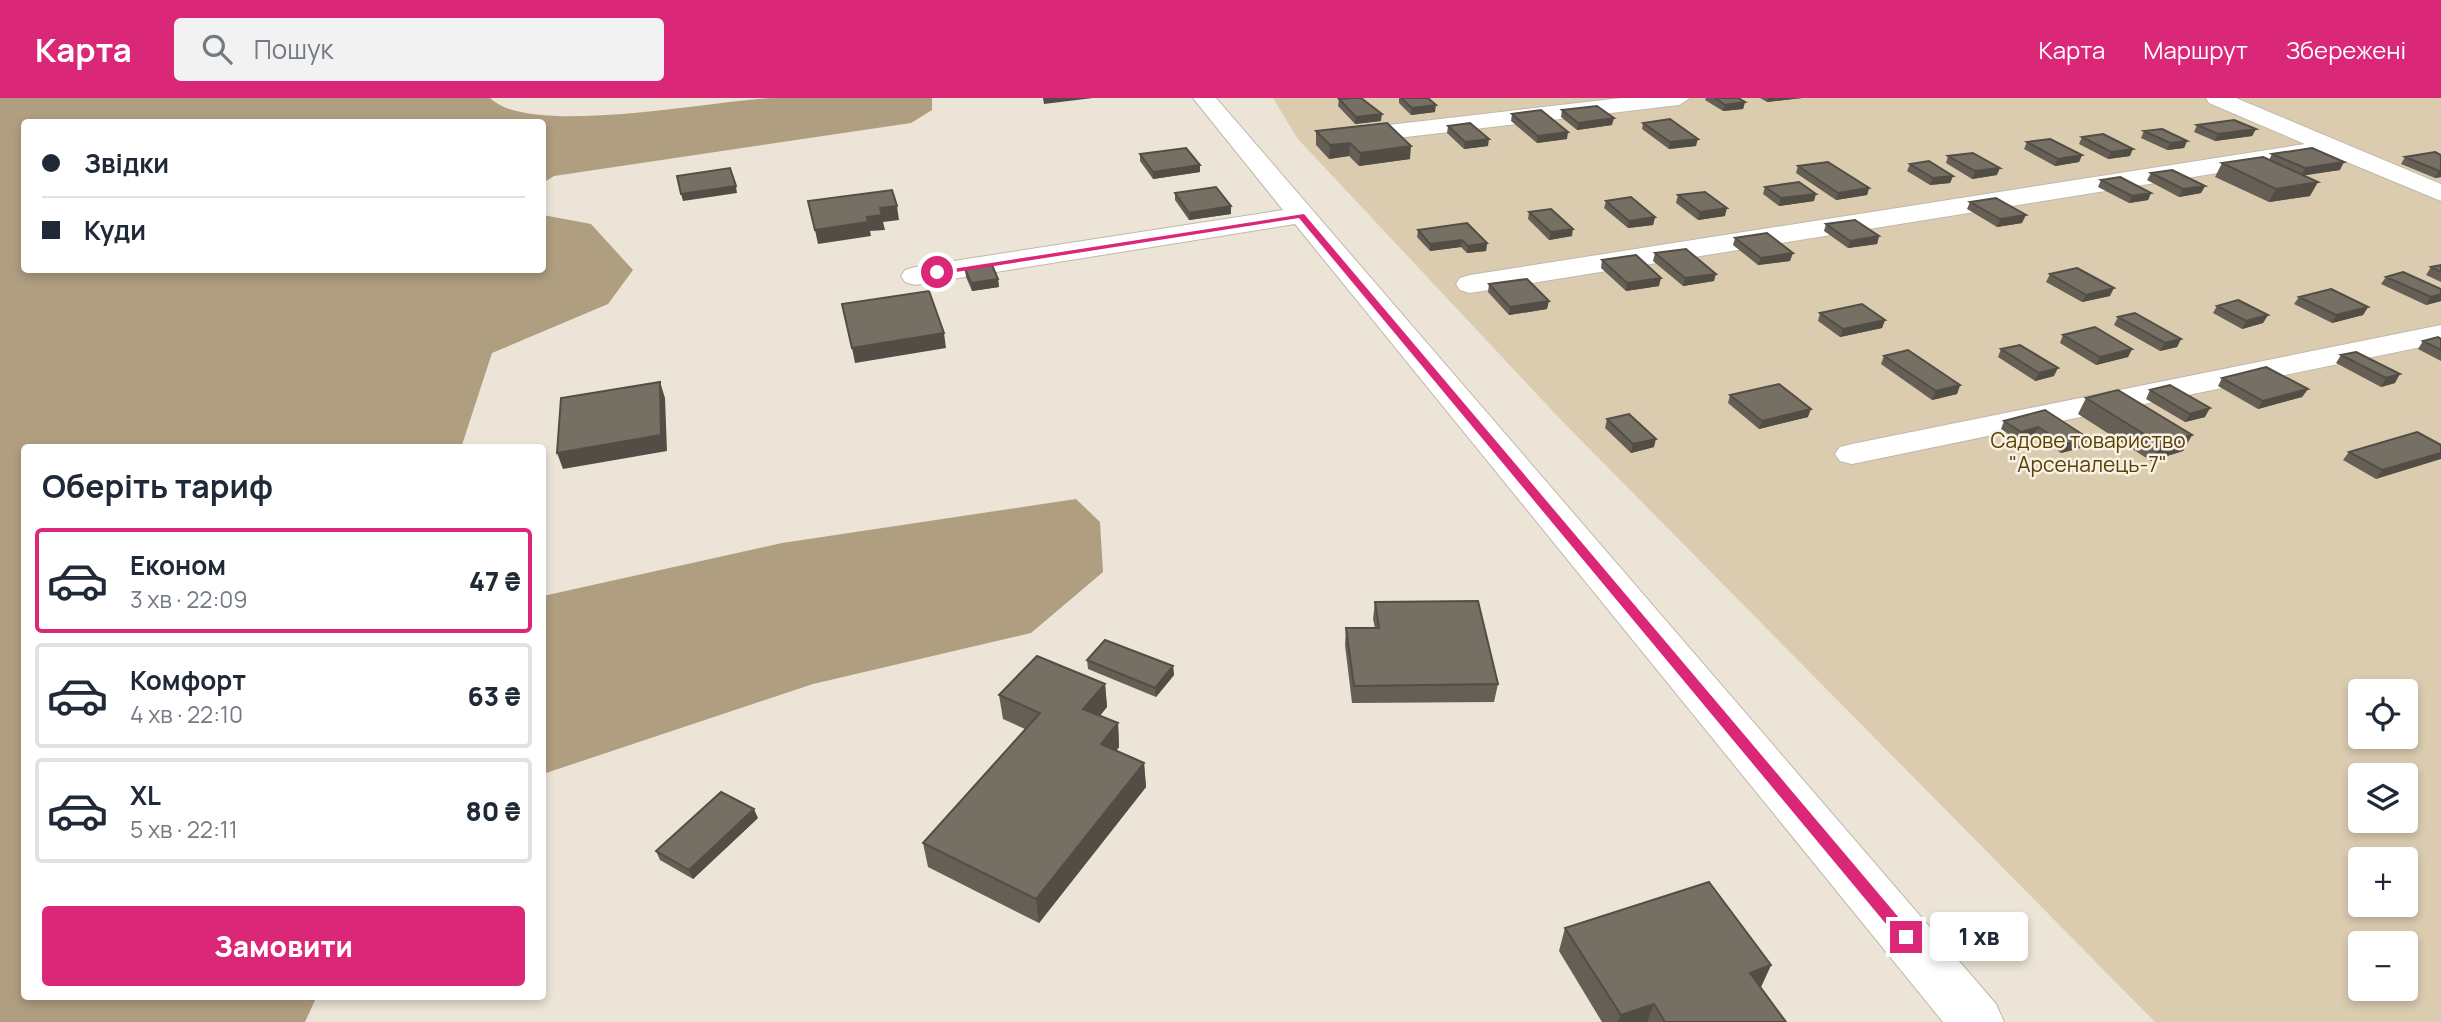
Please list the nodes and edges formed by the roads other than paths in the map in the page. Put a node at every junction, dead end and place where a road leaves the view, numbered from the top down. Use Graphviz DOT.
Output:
graph roads {
  1 [pos="1204,98"];
  2 [pos="1679,98"];
  3 [pos="2217,98"];
  4 [pos="1346,137"];
  5 [pos="2333,147"];
  6 [pos="2441,193"];
  7 [pos="1301,215"];
  8 [pos="915,276"];
  9 [pos="1470,284"];
  10 [pos="2441,334"];
  11 [pos="1852,454"];
  12 [pos="1977,1022"];
  1 -- 7 [label="street"];
  2 -- 4 [label="street"];
  3 -- 5 [label="street"];
  5 -- 6 [label="street"];
  5 -- 9 [label="street"];
  7 -- 8 [label="street"];
  7 -- 12 [label="street"];
  10 -- 11 [label="street"];
}
